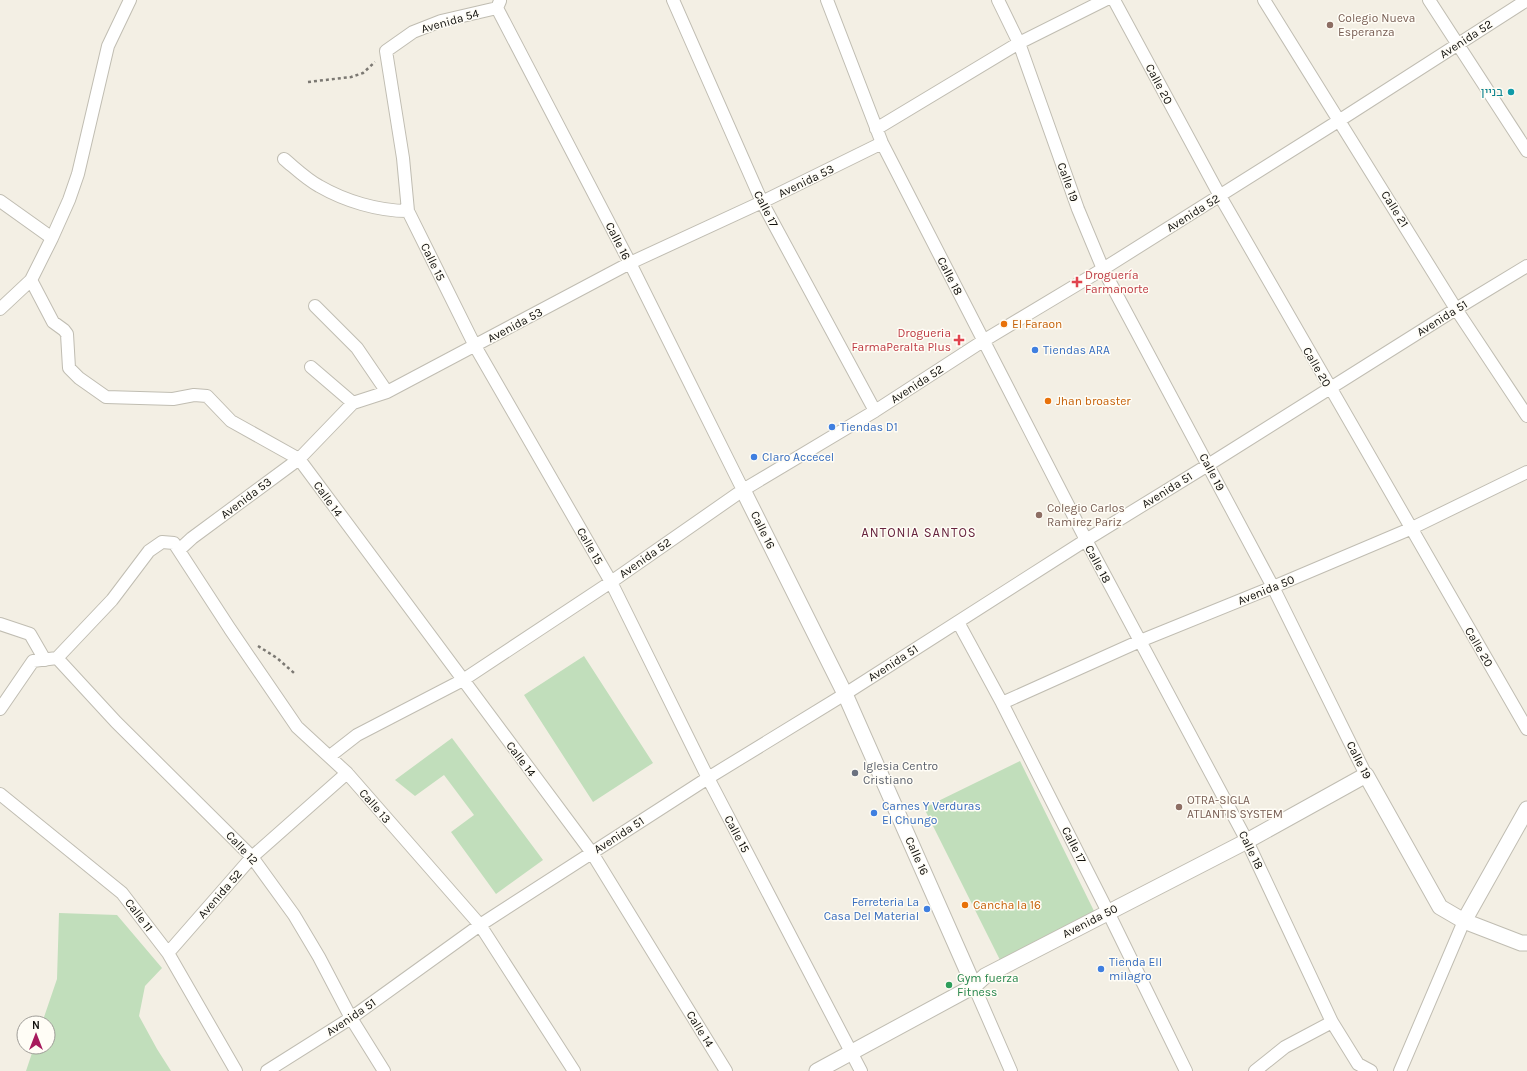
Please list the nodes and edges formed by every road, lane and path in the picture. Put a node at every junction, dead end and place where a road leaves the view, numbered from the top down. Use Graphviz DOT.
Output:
graph roads {
  1 [pos="130,0"];
  2 [pos="673,0"];
  3 [pos="827,0"];
  4 [pos="998,0"];
  5 [pos="1105,0"];
  6 [pos="1114,0"];
  7 [pos="1264,0"];
  8 [pos="1429,0"];
  9 [pos="1527,0"];
  10 [pos="498,4"];
  11 [pos="1019,44"];
  12 [pos="1458,44"];
  13 [pos="386,51"];
  14 [pos="308,82"];
  15 [pos="1340,120"];
  16 [pos="876,129"];
  17 [pos="882,143"];
  18 [pos="1527,152"];
  19 [pos="284,159"];
  20 [pos="1220,196"];
  21 [pos="0,201"];
  22 [pos="762,202"];
  23 [pos="408,211"];
  24 [pos="52,238"];
  25 [pos="630,263"];
  26 [pos="1527,266"];
  27 [pos="1103,269"];
  28 [pos="31,280"];
  29 [pos="315,306"];
  30 [pos="0,309"];
  31 [pos="1456,309"];
  32 [pos="983,341"];
  33 [pos="475,346"];
  34 [pos="311,367"];
  35 [pos="1330,389"];
  36 [pos="387,392"];
  37 [pos="354,403"];
  38 [pos="875,411"];
  39 [pos="1527,416"];
  40 [pos="299,459"];
  41 [pos="1208,465"];
  42 [pos="1527,472"];
  43 [pos="743,490"];
  44 [pos="1410,529"];
  45 [pos="1086,540"];
  46 [pos="177,547"];
  47 [pos="611,582"];
  48 [pos="1273,588"];
  49 [pos="958,622"];
  50 [pos="0,624"];
  51 [pos="1140,641"];
  52 [pos="257,644"];
  53 [pos="51,659"];
  54 [pos="294,673"];
  55 [pos="463,680"];
  56 [pos="845,694"];
  57 [pos="1002,703"];
  58 [pos="0,709"];
  59 [pos="1527,729"];
  60 [pos="330,756"];
  61 [pos="346,772"];
  62 [pos="1366,775"];
  63 [pos="708,778"];
  64 [pos="0,794"];
  65 [pos="1527,809"];
  66 [pos="1247,841"];
  67 [pos="592,853"];
  68 [pos="252,857"];
  69 [pos="1108,912"];
  70 [pos="1464,921"];
  71 [pos="480,925"];
  72 [pos="1527,943"];
  73 [pos="168,953"];
  74 [pos="974,986"];
  75 [pos="351,1018"];
  76 [pos="1332,1022"];
  77 [pos="852,1053"];
  78 [pos="236,1071"];
  79 [pos="267,1071"];
  80 [pos="384,1071"];
  81 [pos="574,1071"];
  82 [pos="726,1071"];
  83 [pos="816,1071"];
  84 [pos="861,1071"];
  85 [pos="1011,1071"];
  86 [pos="1186,1071"];
  87 [pos="1255,1071"];
  88 [pos="1371,1071"];
  89 [pos="1400,1071"];
  1 -- 24 [label="street"];
  2 -- 22 [label="street, Calle 17"];
  3 -- 16 [label="street, Calle 18"];
  4 -- 11 [label="street, Calle 19"];
  5 -- 11 [label="street"];
  6 -- 20 [label="street, Calle 20"];
  7 -- 15 [label="street, Calle 21"];
  8 -- 12 [label="street"];
  9 -- 12 [label="street, Avenida 52"];
  10 -- 13 [label="street, Avenida 54"];
  10 -- 25 [label="street, Calle 16"];
  11 -- 16 [label="street"];
  11 -- 27 [label="street, Calle 19"];
  12 -- 15 [label="street, Avenida 52"];
  12 -- 18 [label="street"];
  13 -- 14 [label="path"];
  13 -- 23 [label="street, Calle 15"];
  15 -- 20 [label="street, Avenida 52"];
  15 -- 31 [label="street, Calle 21"];
  16 -- 17 [label="street, Calle 18"];
  17 -- 22 [label="street, Avenida 53"];
  17 -- 32 [label="street, Calle 18"];
  19 -- 23 [label="street"];
  20 -- 27 [label="street, Avenida 52"];
  20 -- 35 [label="street, Calle 20"];
  21 -- 24 [label="street"];
  22 -- 25 [label="street, Avenida 53"];
  22 -- 38 [label="street, Calle 17"];
  23 -- 33 [label="street, Calle 15"];
  24 -- 28 [label="street"];
  25 -- 33 [label="street, Avenida 53"];
  25 -- 43 [label="street, Calle 16"];
  26 -- 31 [label="street, Avenida 51"];
  27 -- 32 [label="street, Avenida 52"];
  27 -- 41 [label="street, Calle 19"];
  28 -- 30 [label="street"];
  28 -- 40 [label="street"];
  29 -- 36 [label="street"];
  31 -- 35 [label="street, Avenida 51"];
  31 -- 39 [label="street, Calle 21"];
  32 -- 38 [label="street, Avenida 52"];
  32 -- 45 [label="street, Calle 18"];
  33 -- 36 [label="street, Avenida 53"];
  33 -- 47 [label="street, Calle 15"];
  34 -- 37 [label="street"];
  35 -- 41 [label="street, Avenida 51"];
  35 -- 44 [label="street, Calle 20"];
  36 -- 37 [label="street, Avenida 53"];
  37 -- 40 [label="street, Avenida 53"];
  38 -- 43 [label="street, Avenida 52"];
  40 -- 46 [label="street, Avenida 53"];
  40 -- 55 [label="street, Calle 14"];
  41 -- 45 [label="street, Avenida 51"];
  41 -- 48 [label="street, Calle 19"];
  42 -- 44 [label="street, Avenida 50"];
  43 -- 47 [label="street, Avenida 52"];
  43 -- 56 [label="street, Calle 16"];
  44 -- 48 [label="street, Avenida 50"];
  44 -- 59 [label="street, Calle 20"];
  45 -- 49 [label="street, Avenida 51"];
  45 -- 51 [label="street, Calle 18"];
  46 -- 53 [label="street"];
  46 -- 60 [label="street, Calle 13"];
  47 -- 55 [label="street, Avenida 52"];
  47 -- 63 [label="street, Calle 15"];
  48 -- 51 [label="street, Avenida 50"];
  48 -- 62 [label="street, Calle 19"];
  49 -- 56 [label="street, Avenida 51"];
  49 -- 57 [label="street, Calle 17"];
  50 -- 53 [label="street, Calle 12"];
  51 -- 57 [label="street, Avenida 50"];
  51 -- 66 [label="street, Calle 18"];
  52 -- 54 [label="path"];
  53 -- 58 [label="street"];
  53 -- 68 [label="street, Calle 12"];
  55 -- 60 [label="street, Avenida 52"];
  55 -- 67 [label="street, Calle 14"];
  56 -- 63 [label="street, Avenida 51"];
  56 -- 74 [label="street, Calle 16"];
  57 -- 69 [label="street, Calle 17"];
  60 -- 61 [label="street, Calle 13"];
  61 -- 68 [label="street, Avenida 52"];
  61 -- 71 [label="street, Calle 13"];
  62 -- 66 [label="street, Avenida 50"];
  62 -- 70 [label="street, Calle 19"];
  63 -- 67 [label="street, Avenida 51"];
  63 -- 77 [label="street, Calle 15"];
  64 -- 73 [label="street, Calle 11"];
  65 -- 70 [label="street"];
  66 -- 69 [label="street, Avenida 50"];
  66 -- 76 [label="street, Calle 18"];
  67 -- 71 [label="street, Avenida 51"];
  67 -- 82 [label="street, Calle 14"];
  68 -- 73 [label="street, Avenida 52"];
  68 -- 75 [label="street, Calle 12"];
  69 -- 74 [label="street, Avenida 50"];
  69 -- 86 [label="street, Calle 17"];
  70 -- 72 [label="street, Calle 19"];
  70 -- 89 [label="street"];
  71 -- 75 [label="street, Avenida 51"];
  71 -- 81 [label="street, Calle 13"];
  73 -- 78 [label="street, Calle 11"];
  74 -- 77 [label="street, Avenida 50"];
  74 -- 85 [label="street, Calle 16"];
  75 -- 79 [label="street, Avenida 51"];
  75 -- 80 [label="street, Calle 12"];
  76 -- 87 [label="street"];
  76 -- 88 [label="street, Calle 18"];
  77 -- 83 [label="street, Avenida 50"];
  77 -- 84 [label="street, Calle 15"];
}
